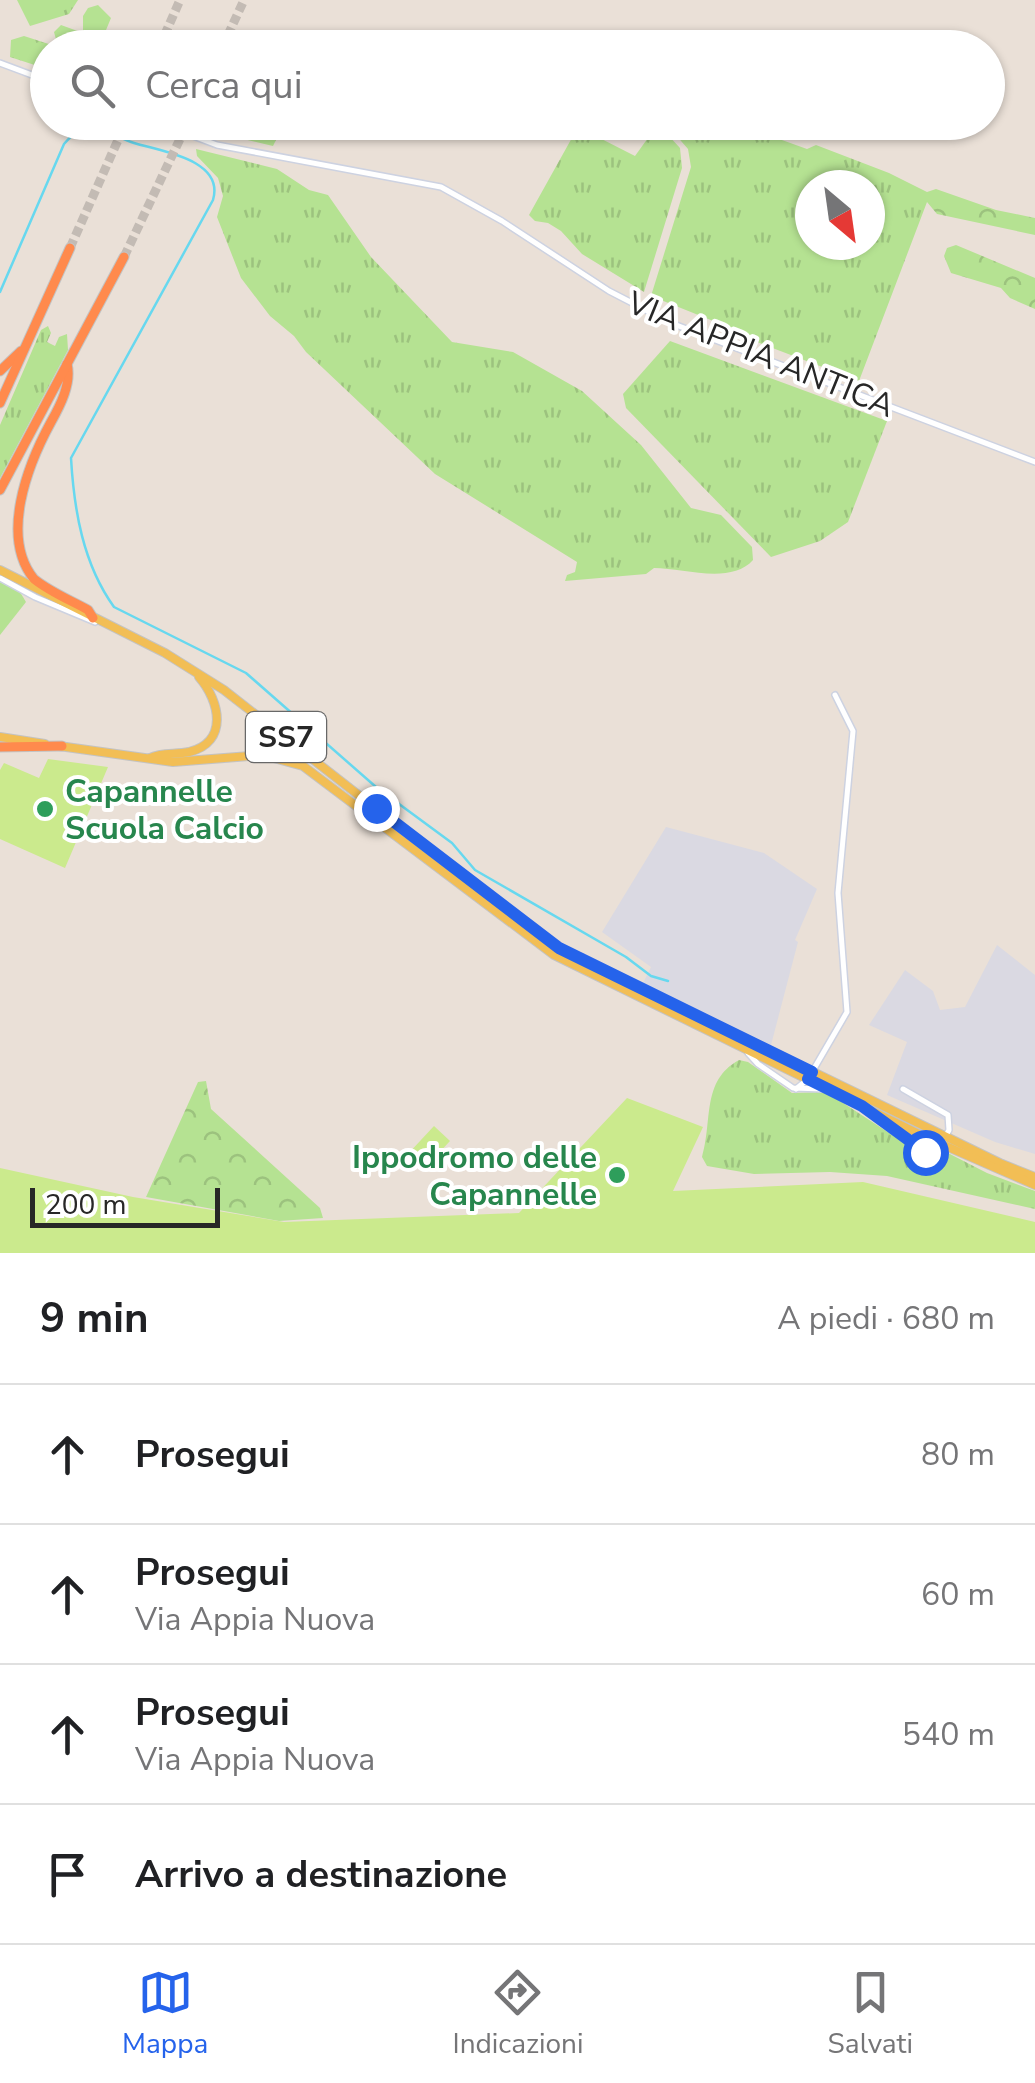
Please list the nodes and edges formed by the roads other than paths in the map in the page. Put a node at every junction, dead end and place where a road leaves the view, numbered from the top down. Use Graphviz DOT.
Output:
graph roads {
  1 [pos="0,63"];
  2 [pos="30,74"];
  3 [pos="204,140"];
  4 [pos="70,248"];
  5 [pos="124,257"];
  6 [pos="23,350"];
  7 [pos="67,364"];
  8 [pos="0,371"];
  9 [pos="0,402"];
  10 [pos="1035,462"];
  11 [pos="0,490"];
  12 [pos="0,574"];
  13 [pos="93,618"];
  14 [pos="117,629"];
  15 [pos="193,670"];
  16 [pos="835,694"];
  17 [pos="0,737"];
  18 [pos="62,746"];
  19 [pos="0,747"];
  20 [pos="150,758"];
  21 [pos="746,1050"];
  22 [pos="810,1076"];
  23 [pos="796,1089"];
  24 [pos="827,1089"];
  25 [pos="903,1089"];
  26 [pos="862,1106"];
  27 [pos="945,1141"];
  28 [pos="1035,1177"];
  29 [pos="1035,1185"];
  1 -- 2 [label="street"];
  3 -- 10 [label="street, VIA APPIA ANTICA"];
  4 -- 6 [label="highway"];
  5 -- 7 [label="highway"];
  6 -- 8 [label="highway"];
  6 -- 9 [label="highway"];
  7 -- 11 [label="highway"];
  7 -- 13 [label="highway"];
  12 -- 13 [label="main road, SS7"];
  12 -- 14 [label="street"];
  13 -- 14 [label="main road, SS7"];
  14 -- 15 [label="main road, SS7"];
  15 -- 20 [label="main road"];
  15 -- 22 [label="main road, SS7"];
  16 -- 22 [label="street"];
  17 -- 18 [label="main road"];
  18 -- 19 [label="highway"];
  18 -- 20 [label="main road"];
  20 -- 21 [label="main road, SS7"];
  21 -- 22 [label="main road, SS7"];
  21 -- 23 [label="street"];
  22 -- 23 [label="street"];
  22 -- 24 [label="main road, SS7"];
  22 -- 27 [label="main road, SS7"];
  23 -- 24 [label="street"];
  24 -- 26 [label="main road, SS7"];
  25 -- 27 [label="street"];
  26 -- 27 [label="main road, SS7"];
  26 -- 27 [label="street"];
  27 -- 28 [label="main road, SS7"];
  27 -- 29 [label="main road, SS7"];
}
